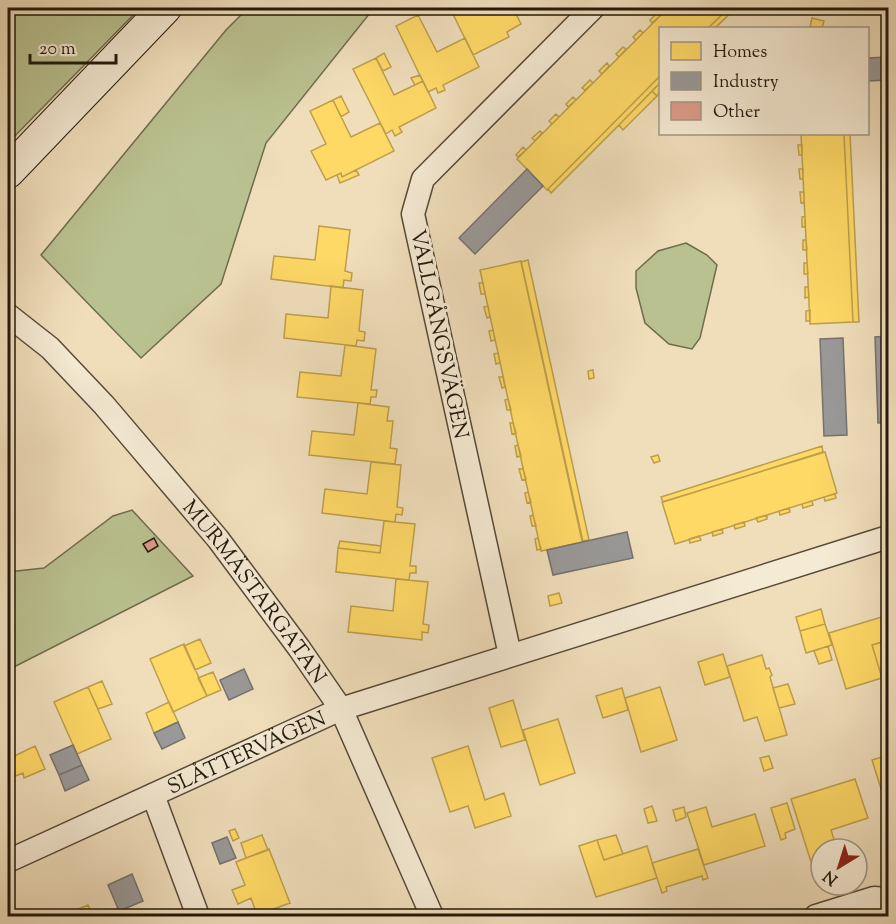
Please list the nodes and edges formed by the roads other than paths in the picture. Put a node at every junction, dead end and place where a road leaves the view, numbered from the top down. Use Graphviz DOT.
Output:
graph roads {
  1 [pos="165,8"];
  2 [pos="593,8"];
  3 [pos="8,172"];
  4 [pos="8,315"];
  5 [pos="888,537"];
  6 [pos="510,656"];
  7 [pos="341,710"];
  8 [pos="153,795"];
  9 [pos="8,861"];
  10 [pos="888,899"];
  11 [pos="198,916"];
  12 [pos="432,916"];
  13 [pos="816,916"];
  1 -- 3 [label="street"];
  2 -- 6 [label="street, VALLGÅNGSVÄGEN"];
  4 -- 7 [label="street, MURMÄSTARGATAN"];
  5 -- 6 [label="street"];
  6 -- 7 [label="street"];
  7 -- 8 [label="street, SLÅTTERVÄGEN"];
  7 -- 12 [label="street, MURMÄSTARGATAN"];
  8 -- 9 [label="street, SLÅTTERVÄGEN"];
  8 -- 11 [label="street, SLÅTTERVÄGEN"];
  10 -- 13 [label="street"];
}
